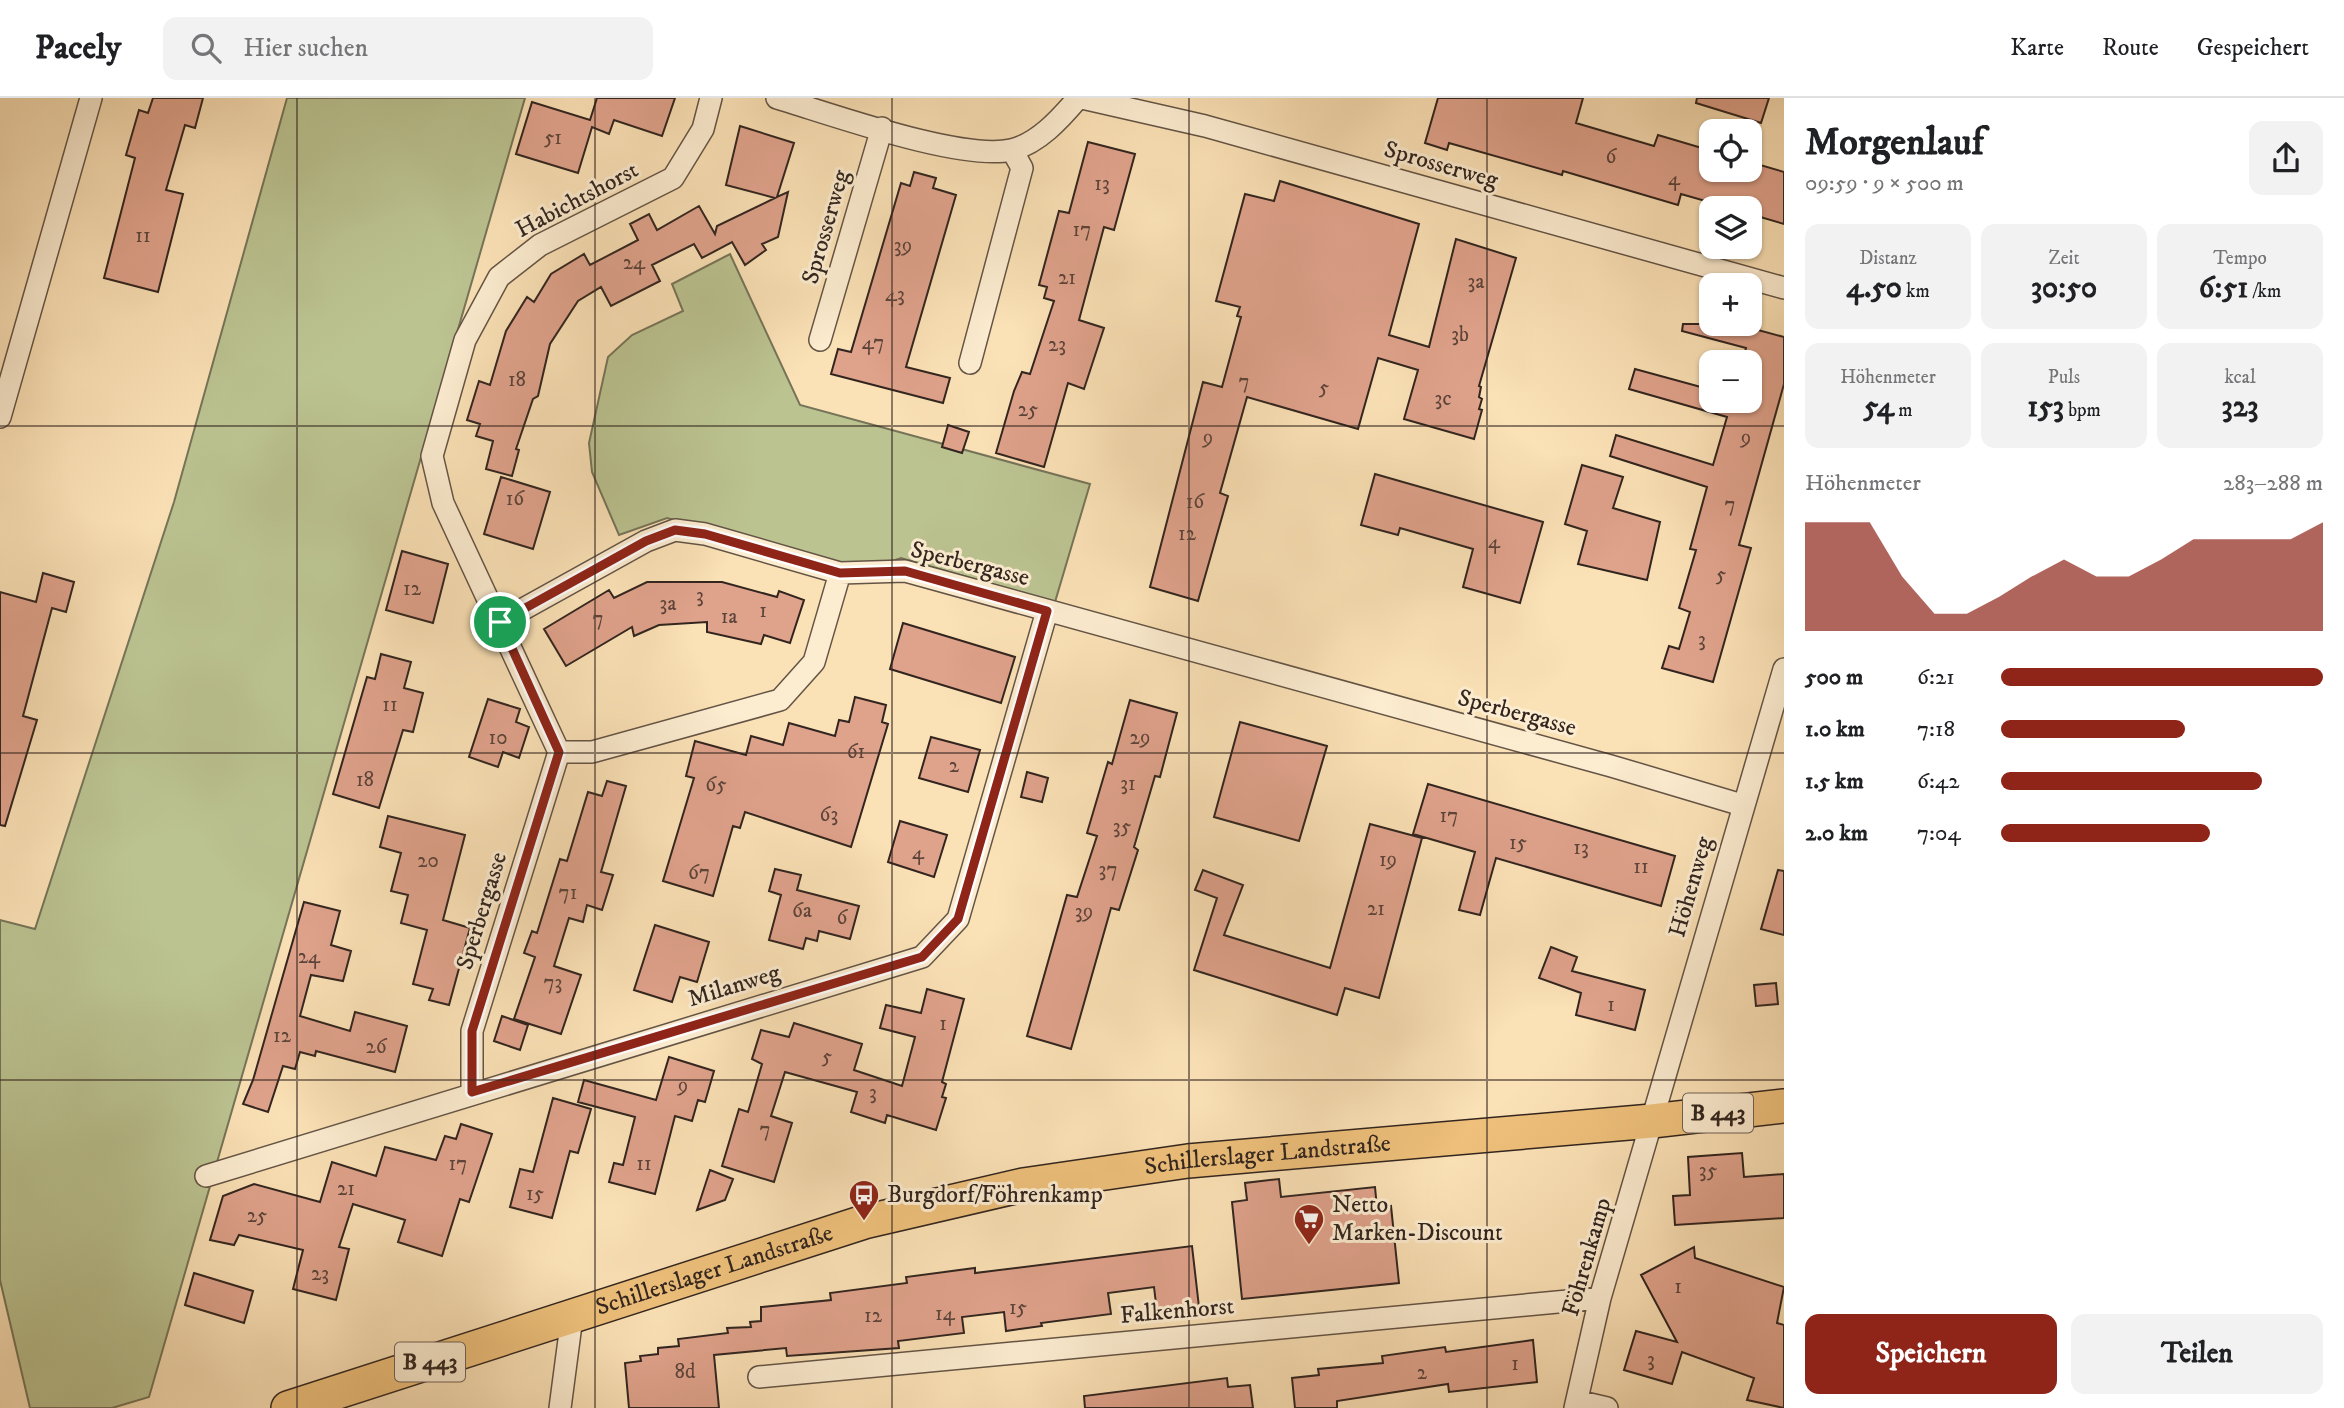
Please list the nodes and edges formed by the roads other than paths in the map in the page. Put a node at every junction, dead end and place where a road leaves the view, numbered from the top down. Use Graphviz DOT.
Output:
graph roads {
  1 [pos="91,98"];
  2 [pos="711,98"];
  3 [pos="777,98"];
  4 [pos="1080,98"];
  5 [pos="882,128"];
  6 [pos="1012,150"];
  7 [pos="1784,288"];
  8 [pos="820,340"];
  9 [pos="970,363"];
  10 [pos="0,417"];
  11 [pos="840,573"];
  12 [pos="1047,611"];
  13 [pos="500,622"];
  14 [pos="1784,669"];
  15 [pos="559,752"];
  16 [pos="1742,805"];
  17 [pos="472,1092"];
  18 [pos="1784,1106"];
  19 [pos="1652,1121"];
  20 [pos="206,1175"];
  21 [pos="1600,1298"];
  22 [pos="572,1317"];
  23 [pos="759,1377"];
  24 [pos="1576,1404"];
  25 [pos="288,1408"];
  26 [pos="560,1408"];
  27 [pos="1607,1408"];
  1 -- 10 [label="street"];
  2 -- 13 [label="street, Habichtshorst"];
  3 -- 5 [label="street, Sprosserweg"];
  4 -- 6 [label="street, Sprosserweg"];
  4 -- 7 [label="street, Sprosserweg"];
  5 -- 6 [label="street, Sprosserweg"];
  5 -- 8 [label="street, Sprosserweg"];
  6 -- 9 [label="street"];
  11 -- 12 [label="street, Sperbergasse"];
  11 -- 13 [label="street"];
  11 -- 15 [label="street"];
  12 -- 16 [label="street, Sperbergasse"];
  12 -- 17 [label="street, Milanweg"];
  13 -- 15 [label="street, Habichtshorst"];
  14 -- 16 [label="street, Höhenweg"];
  15 -- 17 [label="street, Sperbergasse"];
  16 -- 19 [label="street, Höhenweg"];
  17 -- 20 [label="street, Milanweg"];
  18 -- 19 [label="main road, B 443"];
  19 -- 21 [label="street, Föhrenkamp"];
  19 -- 22 [label="main road, Schillerslager Landstraße / B 443"];
  21 -- 23 [label="street, Falkenhorst"];
  21 -- 24 [label="street, Föhrenkamp"];
  22 -- 25 [label="main road, Schillerslager Landstraße / B 443"];
  22 -- 26 [label="street"];
  24 -- 27 [label="street"];
}
